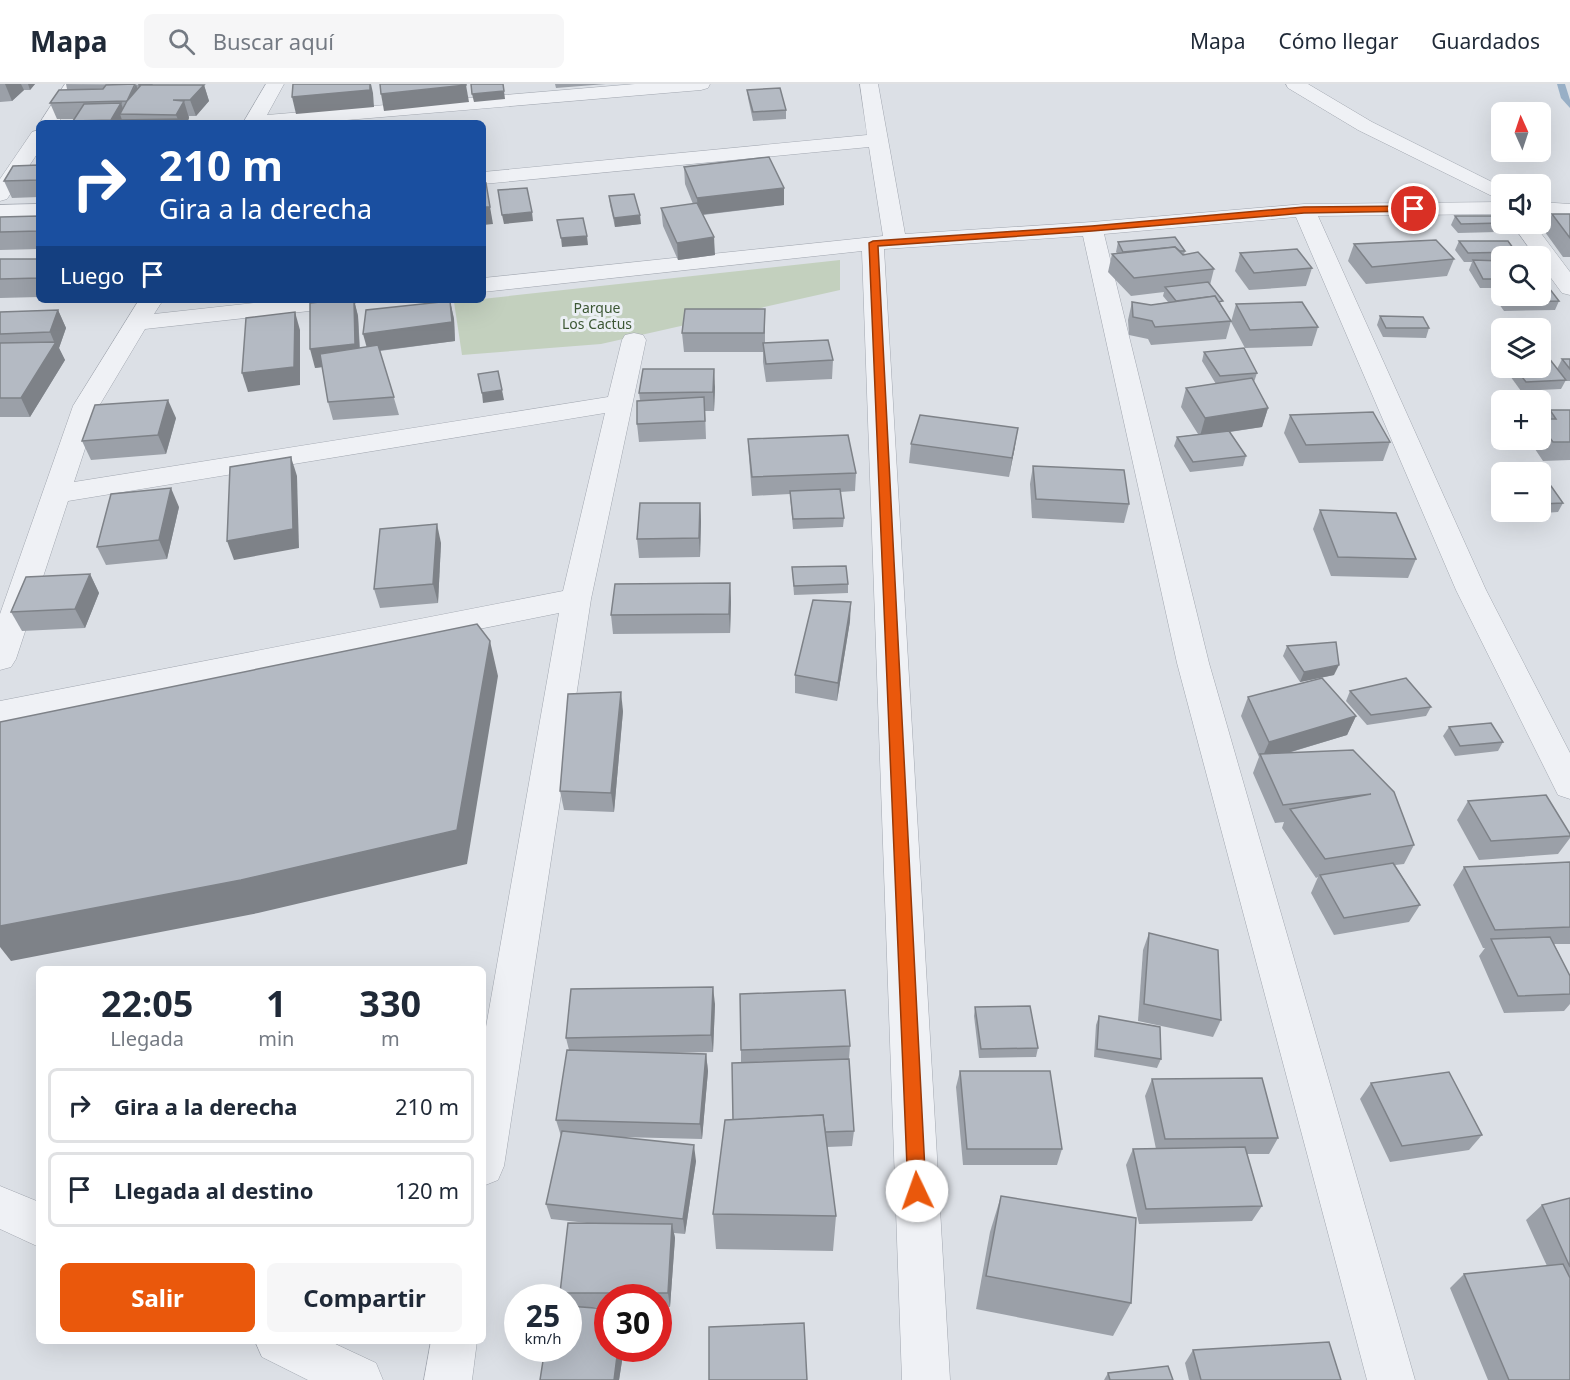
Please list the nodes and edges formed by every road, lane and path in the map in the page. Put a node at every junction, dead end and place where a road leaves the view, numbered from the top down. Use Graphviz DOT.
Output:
graph roads {
  1 [pos="74,84"];
  2 [pos="275,84"];
  3 [pos="701,84"];
  4 [pos="869,84"];
  5 [pos="1295,84"];
  6 [pos="50,120"];
  7 [pos="255,120"];
  8 [pos="287,120"];
  9 [pos="879,140"];
  10 [pos="36,141"];
  11 [pos="486,177"];
  12 [pos="1491,189"];
  13 [pos="0,195"];
  14 [pos="1491,208"];
  15 [pos="1551,209"];
  16 [pos="36,210"];
  17 [pos="1304,210"];
  18 [pos="1570,210"];
  19 [pos="0,211"];
  20 [pos="1092,229"];
  21 [pos="1530,234"];
  22 [pos="884,243"];
  23 [pos="486,285"];
  24 [pos="1570,288"];
  25 [pos="291,303"];
  26 [pos="144,311"];
  27 [pos="634,340"];
  28 [pos="620,403"];
  29 [pos="56,494"];
  30 [pos="576,599"];
  31 [pos="0,659"];
  32 [pos="0,713"];
  33 [pos="1570,786"];
  34 [pos="486,1148"];
  35 [pos="0,1204"];
  36 [pos="36,1223"];
  37 [pos="284,1344"];
  38 [pos="454,1344"];
  39 [pos="359,1380"];
  40 [pos="448,1380"];
  41 [pos="926,1380"];
  42 [pos="1391,1380"];
  1 -- 6 [label="street"];
  2 -- 7 [label="street"];
  3 -- 8 [label="street"];
  4 -- 9 [label="street"];
  5 -- 12 [label="street"];
  9 -- 11 [label="street"];
  9 -- 22 [label="street"];
  10 -- 13 [label="street"];
  14 -- 17 [label="street"];
  15 -- 18 [label="street"];
  16 -- 19 [label="street"];
  17 -- 20 [label="street"];
  17 -- 33 [label="street"];
  20 -- 22 [label="street"];
  20 -- 42 [label="street"];
  21 -- 24 [label="street"];
  22 -- 23 [label="street"];
  22 -- 41 [label="street"];
  25 -- 26 [label="street"];
  26 -- 29 [label="street"];
  27 -- 28 [label="street"];
  28 -- 29 [label="street"];
  28 -- 30 [label="street"];
  29 -- 31 [label="street"];
  30 -- 32 [label="street"];
  30 -- 34 [label="street"];
  35 -- 36 [label="street"];
  37 -- 39 [label="street"];
  38 -- 40 [label="street"];
}
